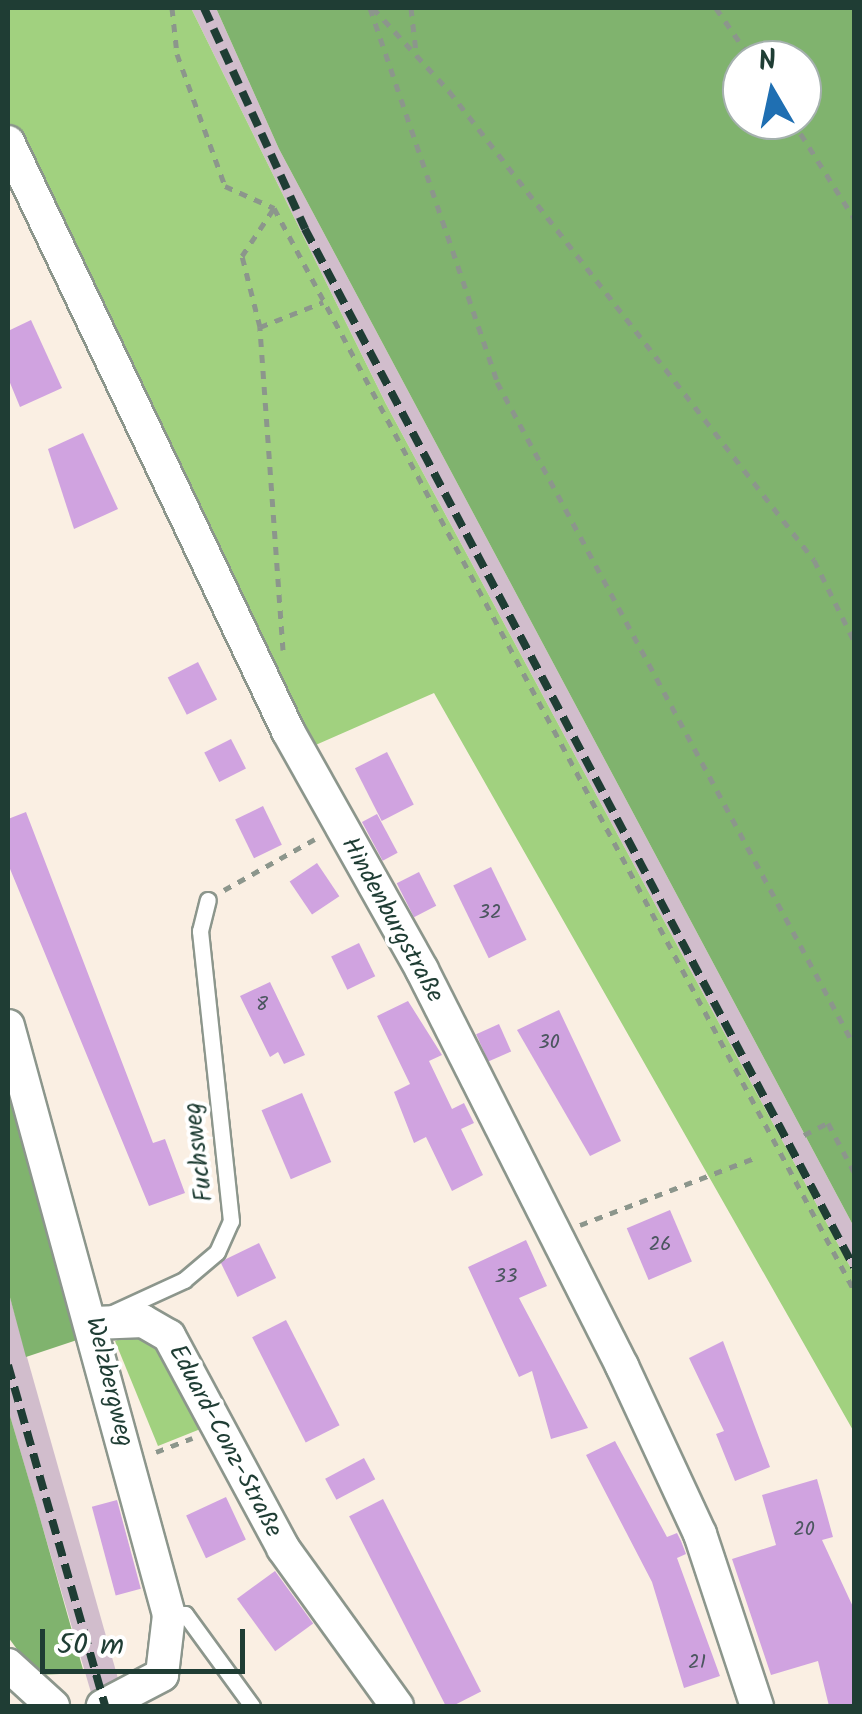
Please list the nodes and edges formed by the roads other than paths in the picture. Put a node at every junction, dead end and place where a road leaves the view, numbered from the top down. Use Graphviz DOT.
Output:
graph roads {
  1 [pos="8,142"];
  2 [pos="208,900"];
  3 [pos="8,1026"];
  4 [pos="95,1322"];
  5 [pos="168,1615"];
  6 [pos="8,1666"];
  7 [pos="52,1706"];
  8 [pos="102,1706"];
  9 [pos="252,1706"];
  10 [pos="398,1706"];
  11 [pos="757,1706"];
  1 -- 11 [label="street, Hindenburgstraße"];
  2 -- 4 [label="lane, Fuchsweg"];
  3 -- 4 [label="street, Welzbergweg"];
  4 -- 5 [label="street, Welzbergweg"];
  4 -- 10 [label="street, Eduard-Conz-Straße"];
  5 -- 8 [label="street, Welzbergweg"];
  5 -- 9 [label="lane"];
  6 -- 7 [label="street"];
}
